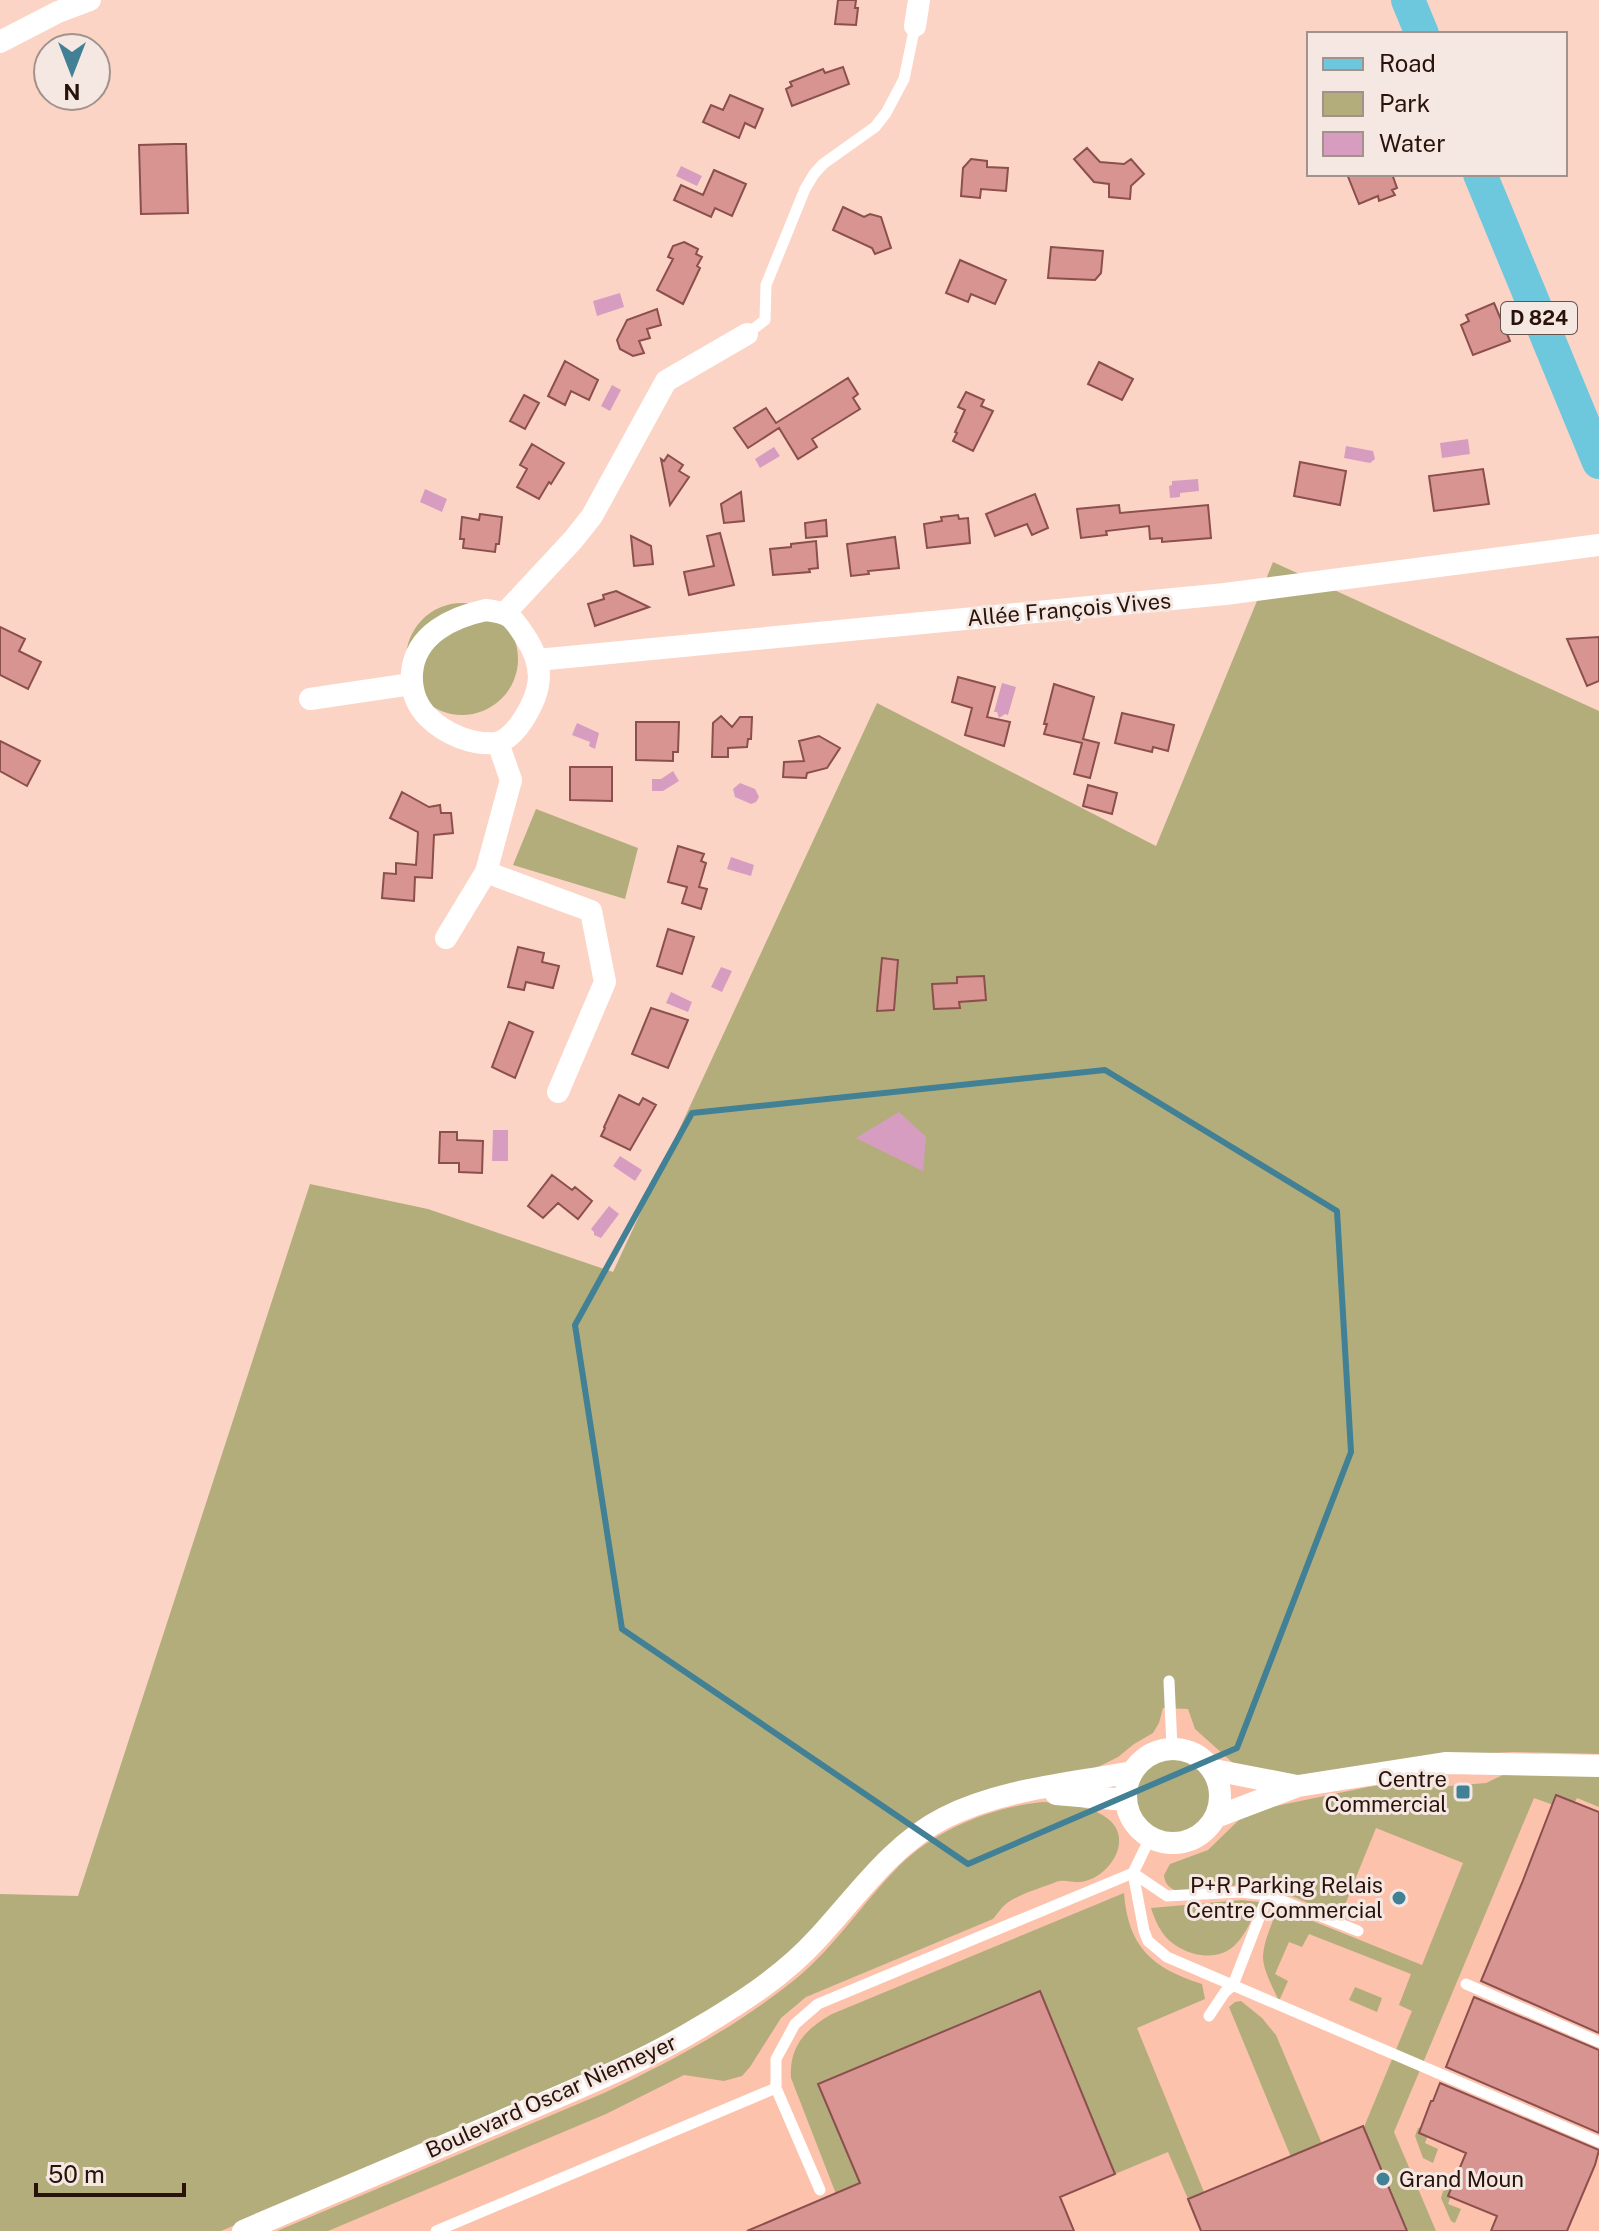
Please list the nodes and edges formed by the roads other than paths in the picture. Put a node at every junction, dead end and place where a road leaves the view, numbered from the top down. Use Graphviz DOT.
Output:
graph roads {
  1 [pos="90,0"];
  2 [pos="919,0"];
  3 [pos="1408,0"];
  4 [pos="915,26"];
  5 [pos="1421,32"];
  6 [pos="0,42"];
  7 [pos="1481,176"];
  8 [pos="747,334"];
  9 [pos="1599,462"];
  10 [pos="1599,545"];
  11 [pos="505,613"];
  12 [pos="537,660"];
  13 [pos="411,684"];
  14 [pos="310,699"];
  15 [pos="498,743"];
  16 [pos="486,872"];
  17 [pos="446,938"];
  18 [pos="558,1092"];
  19 [pos="1169,1681"];
  20 [pos="1172,1748"];
  21 [pos="1599,1766"];
  22 [pos="1214,1770"];
  23 [pos="1132,1772"];
  24 [pos="1298,1786"];
  25 [pos="1027,1791"];
  26 [pos="1126,1800"];
  27 [pos="1216,1817"];
  28 [pos="1150,1838"];
  29 [pos="1133,1873"];
  30 [pos="1268,1895"];
  31 [pos="1358,1931"];
  32 [pos="1466,1984"];
  33 [pos="1233,1985"];
  34 [pos="1209,2016"];
  35 [pos="1599,2042"];
  36 [pos="776,2088"];
  37 [pos="1599,2142"];
  38 [pos="820,2190"];
  39 [pos="243,2231"];
  40 [pos="436,2231"];
  1 -- 6 [label="street"];
  2 -- 4 [label="street"];
  3 -- 5 [label="main road"];
  4 -- 8 [label="lane"];
  7 -- 9 [label="main road, D 824"];
  8 -- 11 [label="street"];
  10 -- 12 [label="street, Allée François Vives"];
  11 -- 12 [label="street"];
  11 -- 13 [label="street"];
  12 -- 15 [label="street"];
  13 -- 14 [label="street"];
  13 -- 15 [label="street"];
  15 -- 16 [label="street"];
  16 -- 17 [label="street"];
  16 -- 18 [label="street"];
  19 -- 20 [label="lane"];
  20 -- 22 [label="street"];
  20 -- 23 [label="street"];
  21 -- 24 [label="street"];
  22 -- 24 [label="street"];
  22 -- 27 [label="street"];
  23 -- 25 [label="street, Boulevard Oscar Niemeyer"];
  23 -- 26 [label="street"];
  24 -- 27 [label="street"];
  25 -- 26 [label="street, Boulevard Oscar Niemeyer"];
  25 -- 39 [label="street, Boulevard Oscar Niemeyer"];
  26 -- 28 [label="street"];
  27 -- 28 [label="street"];
  28 -- 29 [label="lane"];
  29 -- 30 [label="lane"];
  29 -- 33 [label="lane"];
  29 -- 36 [label="lane"];
  30 -- 31 [label="lane"];
  30 -- 33 [label="lane"];
  32 -- 35 [label="lane"];
  33 -- 34 [label="lane"];
  33 -- 37 [label="lane"];
  36 -- 38 [label="lane"];
  36 -- 40 [label="lane"];
}
